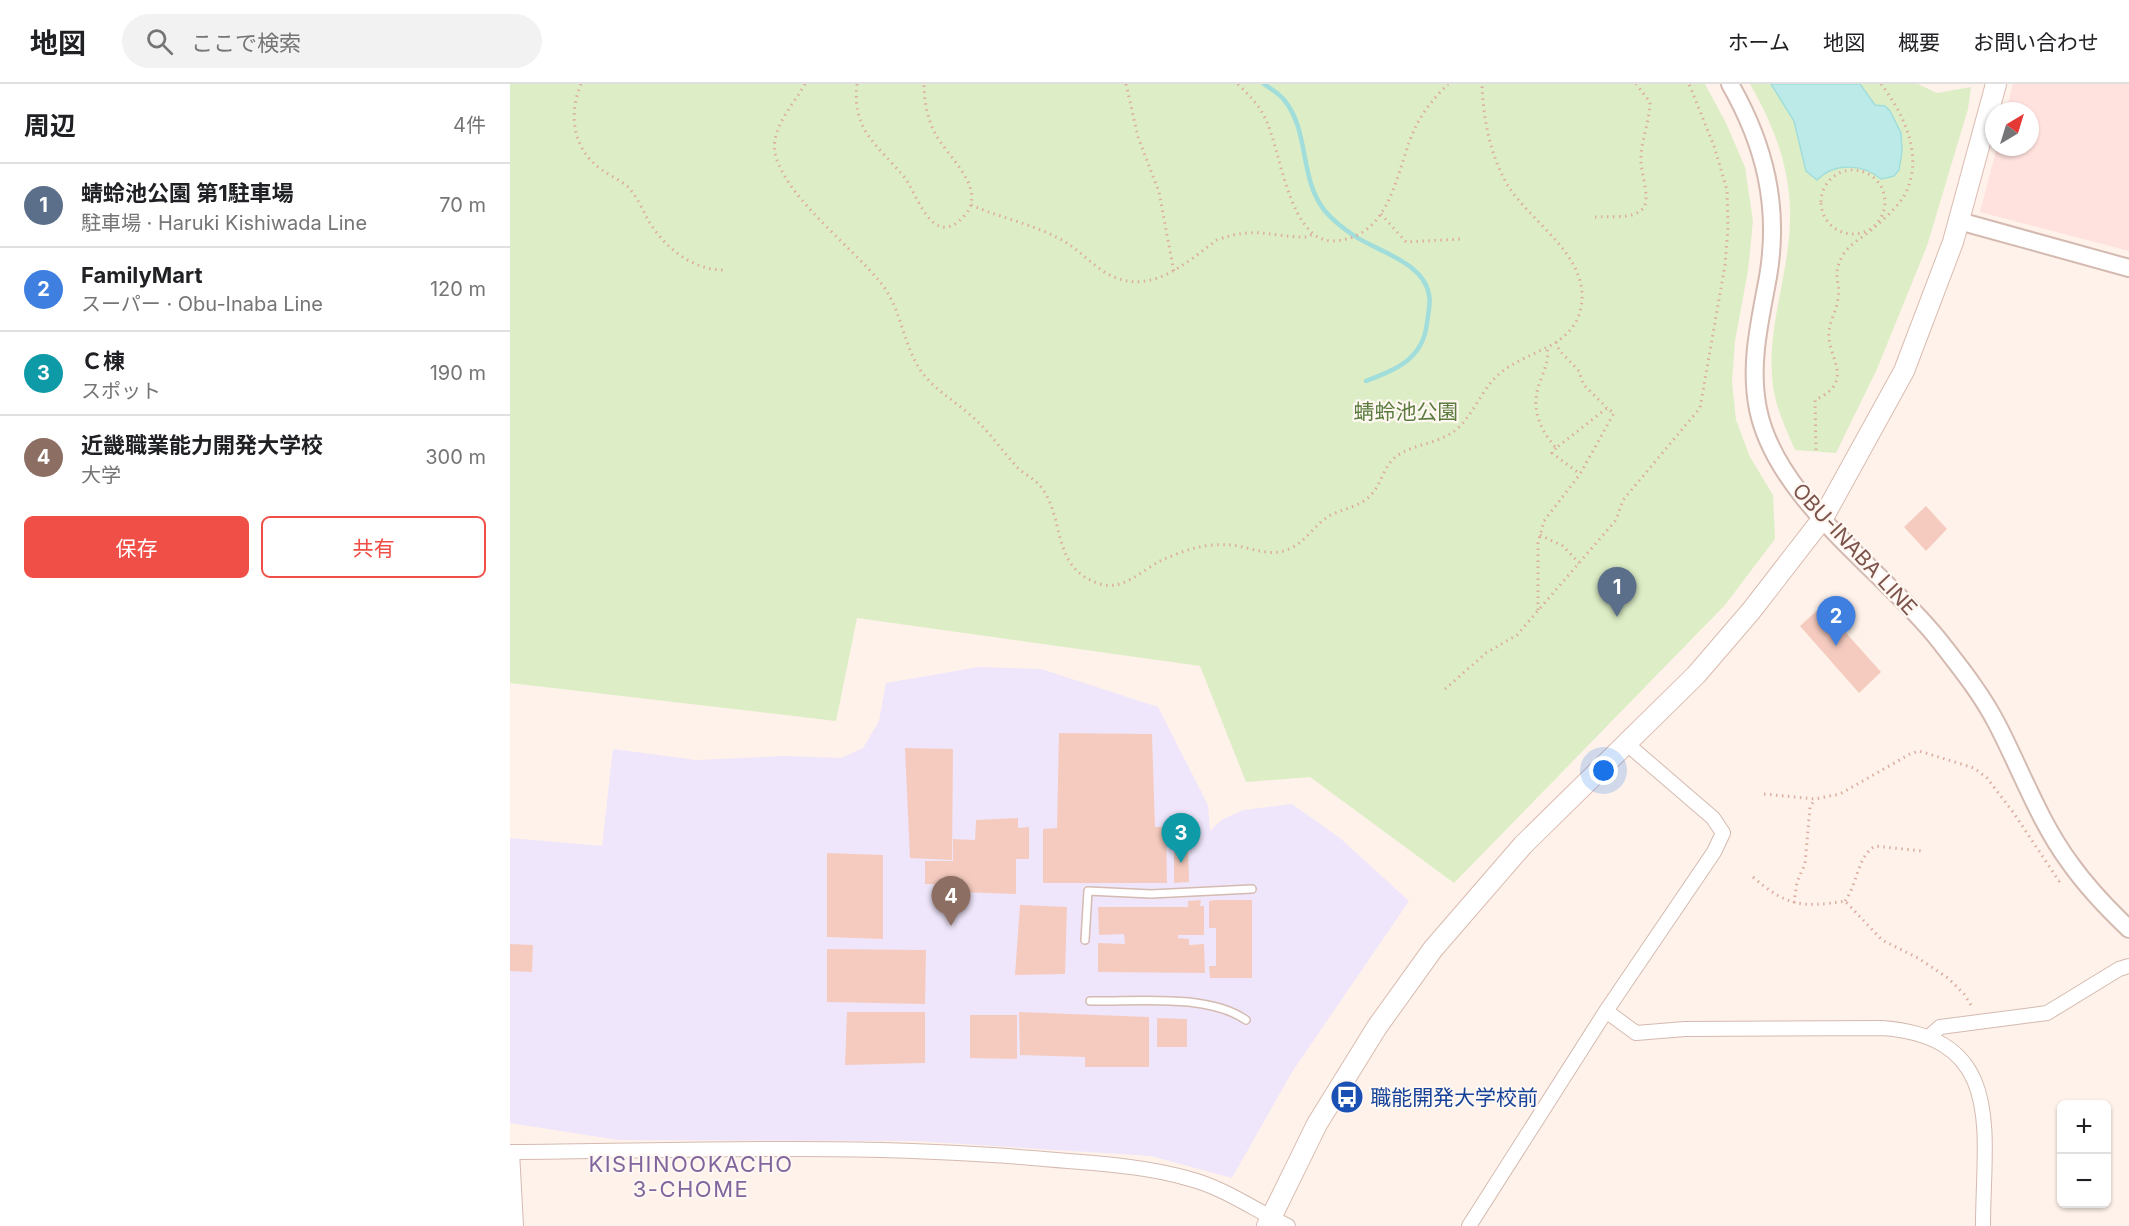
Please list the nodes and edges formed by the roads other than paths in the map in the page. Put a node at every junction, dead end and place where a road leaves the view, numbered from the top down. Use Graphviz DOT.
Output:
graph roads {
  1 [pos="1730,84"];
  2 [pos="1996,84"];
  3 [pos="1959,221"];
  4 [pos="2129,268"];
  5 [pos="1823,518"];
  6 [pos="1627,744"];
  7 [pos="1252,889"];
  8 [pos="2129,929"];
  9 [pos="1085,940"];
  10 [pos="2129,966"];
  11 [pos="1090,1001"];
  12 [pos="1606,1011"];
  13 [pos="1246,1020"];
  14 [pos="1930,1036"];
  15 [pos="511,1152"];
  16 [pos="1275,1223"];
  17 [pos="516,1226"];
  18 [pos="1469,1226"];
  19 [pos="1983,1226"];
  1 -- 5 [label="street, OBU-INABA LINE"];
  2 -- 3 [label="main road"];
  3 -- 4 [label="street"];
  3 -- 5 [label="main road"];
  5 -- 6 [label="main road"];
  5 -- 8 [label="street, OBU-INABA LINE"];
  6 -- 12 [label="street"];
  6 -- 16 [label="main road"];
  7 -- 9 [label="lane"];
  10 -- 14 [label="street"];
  11 -- 13 [label="lane"];
  12 -- 14 [label="street"];
  12 -- 18 [label="street"];
  14 -- 19 [label="street"];
  15 -- 16 [label="street"];
  15 -- 17 [label="street"];
}
